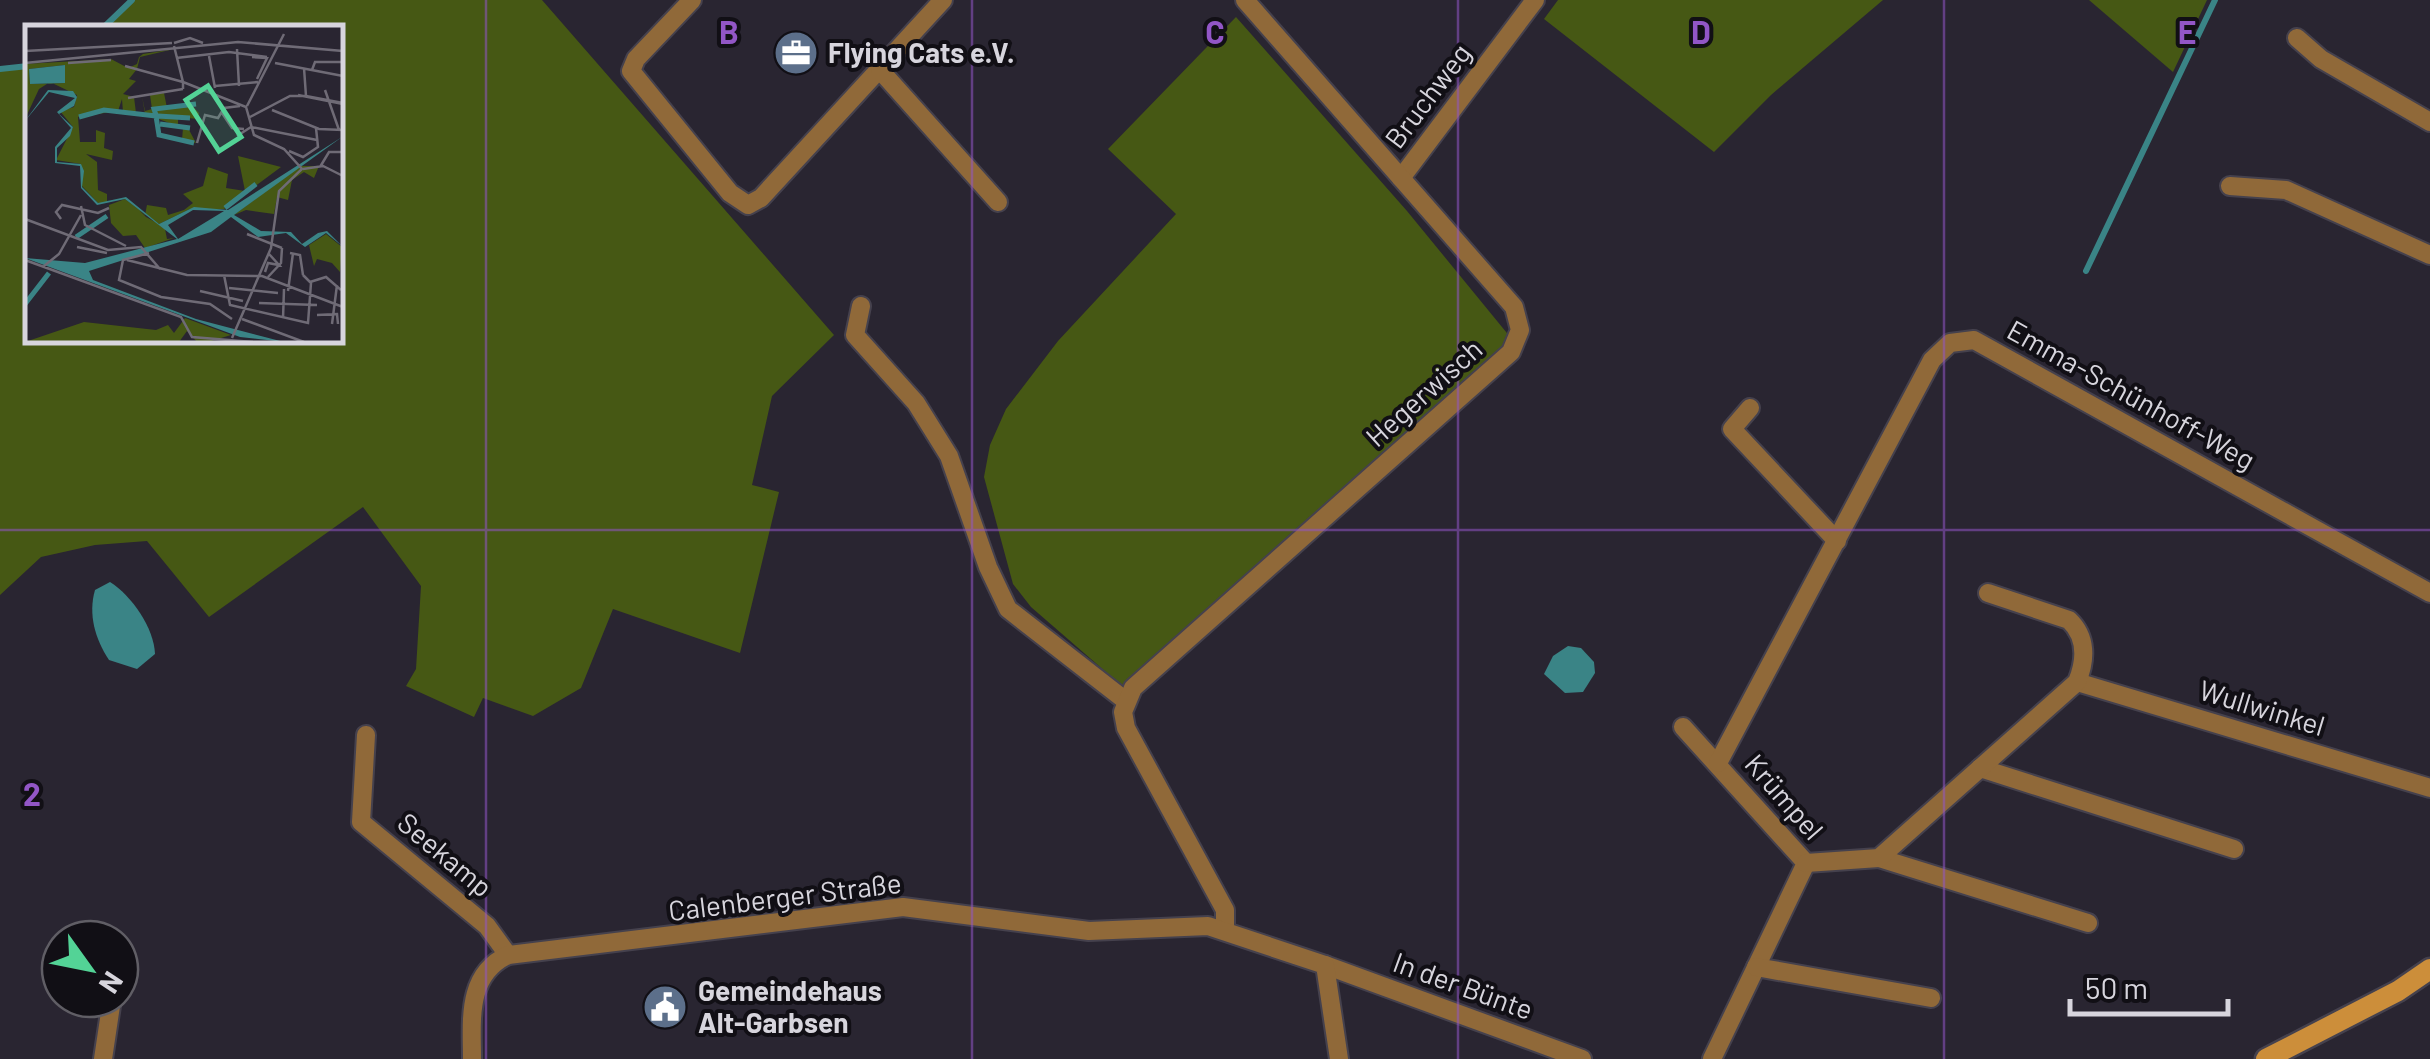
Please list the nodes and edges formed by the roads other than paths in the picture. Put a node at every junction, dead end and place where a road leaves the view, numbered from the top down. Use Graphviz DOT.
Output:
graph roads {
  1 [pos="692,0"];
  2 [pos="943,0"];
  3 [pos="1245,0"];
  4 [pos="1535,0"];
  5 [pos="2297,38"];
  6 [pos="880,70"];
  7 [pos="2430,122"];
  8 [pos="1401,178"];
  9 [pos="2230,186"];
  10 [pos="998,202"];
  11 [pos="2430,255"];
  12 [pos="860,306"];
  13 [pos="1750,408"];
  14 [pos="1837,541"];
  15 [pos="2430,592"];
  16 [pos="1988,593"];
  17 [pos="2078,682"];
  18 [pos="1126,701"];
  19 [pos="1683,727"];
  20 [pos="366,734"];
  21 [pos="1718,763"];
  22 [pos="1980,768"];
  23 [pos="2430,788"];
  24 [pos="2234,849"];
  25 [pos="1879,858"];
  26 [pos="1806,863"];
  27 [pos="2088,923"];
  28 [pos="1225,929"];
  29 [pos="508,955"];
  30 [pos="1325,965"];
  31 [pos="1756,967"];
  32 [pos="2430,969"];
  33 [pos="1931,998"];
  34 [pos="109,1019"];
  35 [pos="103,1059"];
  36 [pos="472,1059"];
  37 [pos="1339,1059"];
  38 [pos="1582,1059"];
  39 [pos="1712,1059"];
  40 [pos="2266,1059"];
  1 -- 6 [label="street"];
  2 -- 6 [label="street"];
  3 -- 8 [label="street, Hegerwisch"];
  4 -- 8 [label="street, Bruchweg"];
  5 -- 7 [label="street"];
  6 -- 10 [label="street"];
  8 -- 18 [label="street, Hegerwisch"];
  9 -- 11 [label="street"];
  12 -- 18 [label="street"];
  13 -- 14 [label="street"];
  14 -- 15 [label="street, Emma-Schünhoff-Weg"];
  14 -- 21 [label="street, Emma-Schünhoff-Weg"];
  16 -- 17 [label="street"];
  17 -- 22 [label="street"];
  17 -- 23 [label="street, Wullwinkel"];
  18 -- 28 [label="street"];
  19 -- 21 [label="street, Krümpel"];
  20 -- 29 [label="street, Seekamp"];
  21 -- 26 [label="street, Krümpel"];
  22 -- 24 [label="street"];
  22 -- 25 [label="street"];
  25 -- 26 [label="street"];
  25 -- 27 [label="street"];
  26 -- 31 [label="street, Krümpel"];
  28 -- 29 [label="street, Calenberger Straße"];
  28 -- 30 [label="street, Calenberger Straße"];
  29 -- 36 [label="street"];
  30 -- 37 [label="street"];
  30 -- 38 [label="street, In der Bünte"];
  31 -- 33 [label="street"];
  31 -- 39 [label="street, Krümpel"];
  32 -- 40 [label="main road"];
  34 -- 35 [label="street"];
}
